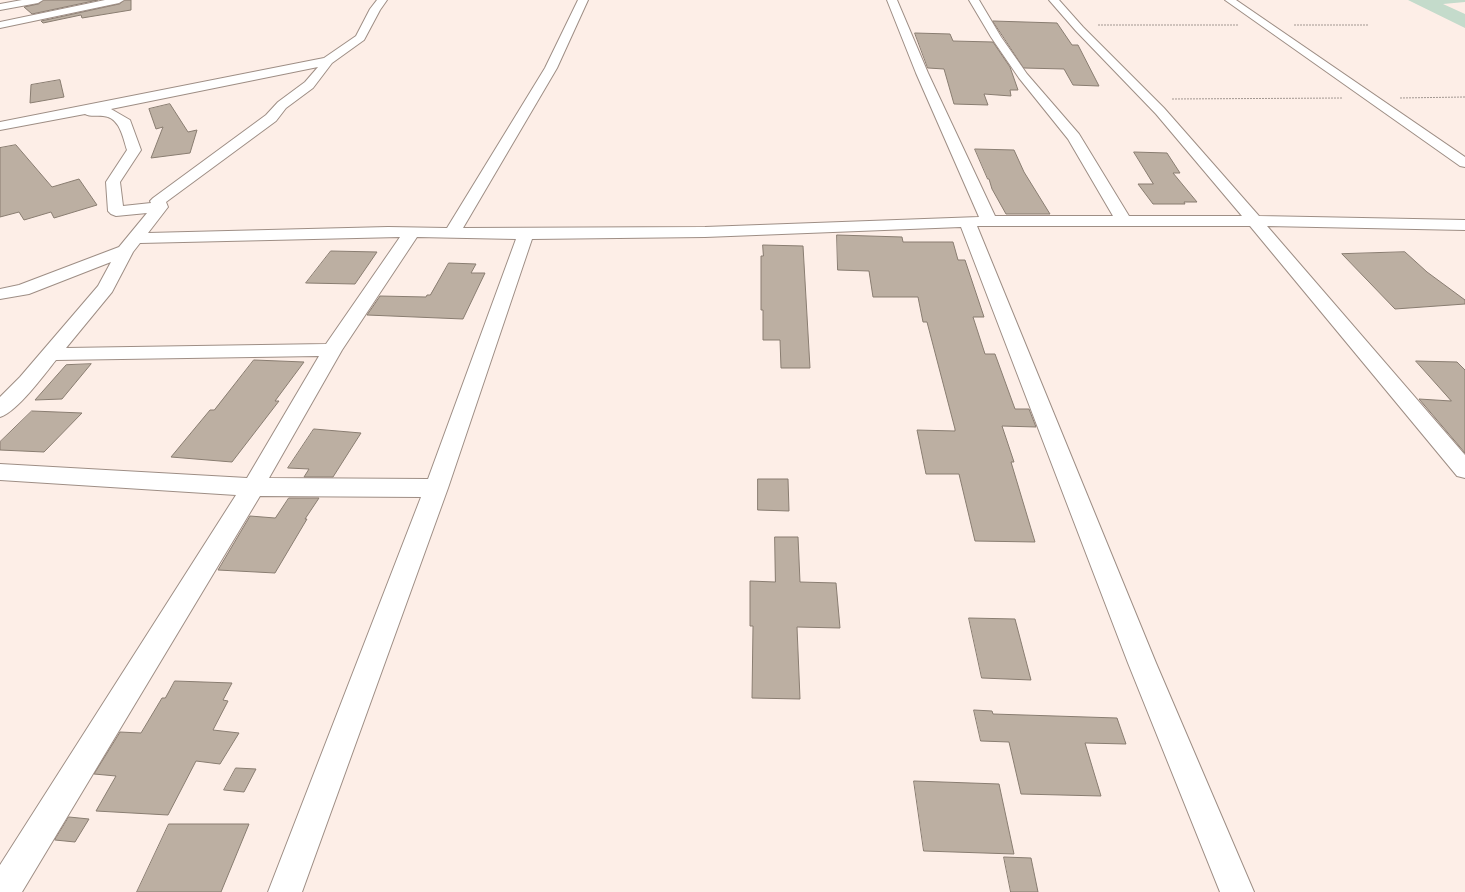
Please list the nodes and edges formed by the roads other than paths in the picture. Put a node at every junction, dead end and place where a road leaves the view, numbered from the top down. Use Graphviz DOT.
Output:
graph roads {
  1 [pos="38,0"];
  2 [pos="119,0"];
  3 [pos="382,0"];
  4 [pos="583,0"];
  5 [pos="892,0"];
  6 [pos="974,0"];
  7 [pos="1054,0"];
  8 [pos="1230,0"];
  9 [pos="0,8"];
  10 [pos="0,25"];
  11 [pos="328,61"];
  12 [pos="80,112"];
  13 [pos="0,126"];
  14 [pos="1465,163"];
  15 [pos="160,207"];
  16 [pos="978,221"];
  17 [pos="1124,221"];
  18 [pos="1256,222"];
  19 [pos="1465,225"];
  20 [pos="412,232"];
  21 [pos="452,233"];
  22 [pos="526,234"];
  23 [pos="130,245"];
  24 [pos="23,290"];
  25 [pos="0,294"];
  26 [pos="0,299"];
  27 [pos="332,350"];
  28 [pos="51,354"];
  29 [pos="0,410"];
  30 [pos="1465,470"];
  31 [pos="0,472"];
  32 [pos="253,487"];
  33 [pos="436,488"];
  34 [pos="3,892"];
  35 [pos="285,892"];
  36 [pos="1236,892"];
  1 -- 9 [label="street"];
  2 -- 10 [label="street"];
  3 -- 11 [label="street"];
  4 -- 21 [label="street"];
  5 -- 16 [label="street"];
  6 -- 17 [label="street"];
  7 -- 18 [label="street"];
  8 -- 14 [label="street"];
  11 -- 12 [label="street"];
  11 -- 15 [label="street"];
  12 -- 13 [label="street"];
  12 -- 15 [label="street"];
  15 -- 23 [label="street"];
  16 -- 17 [label="street"];
  16 -- 22 [label="street"];
  16 -- 36 [label="street"];
  17 -- 18 [label="street"];
  18 -- 19 [label="street"];
  18 -- 30 [label="street"];
  20 -- 21 [label="street"];
  20 -- 23 [label="street"];
  20 -- 27 [label="street"];
  21 -- 22 [label="street"];
  22 -- 33 [label="street"];
  23 -- 24 [label="street"];
  23 -- 28 [label="street"];
  24 -- 25 [label="street"];
  24 -- 26 [label="street"];
  27 -- 28 [label="street"];
  27 -- 32 [label="street"];
  28 -- 29 [label="street"];
  31 -- 32 [label="street"];
  32 -- 33 [label="street"];
  32 -- 34 [label="street"];
  33 -- 35 [label="street"];
}
